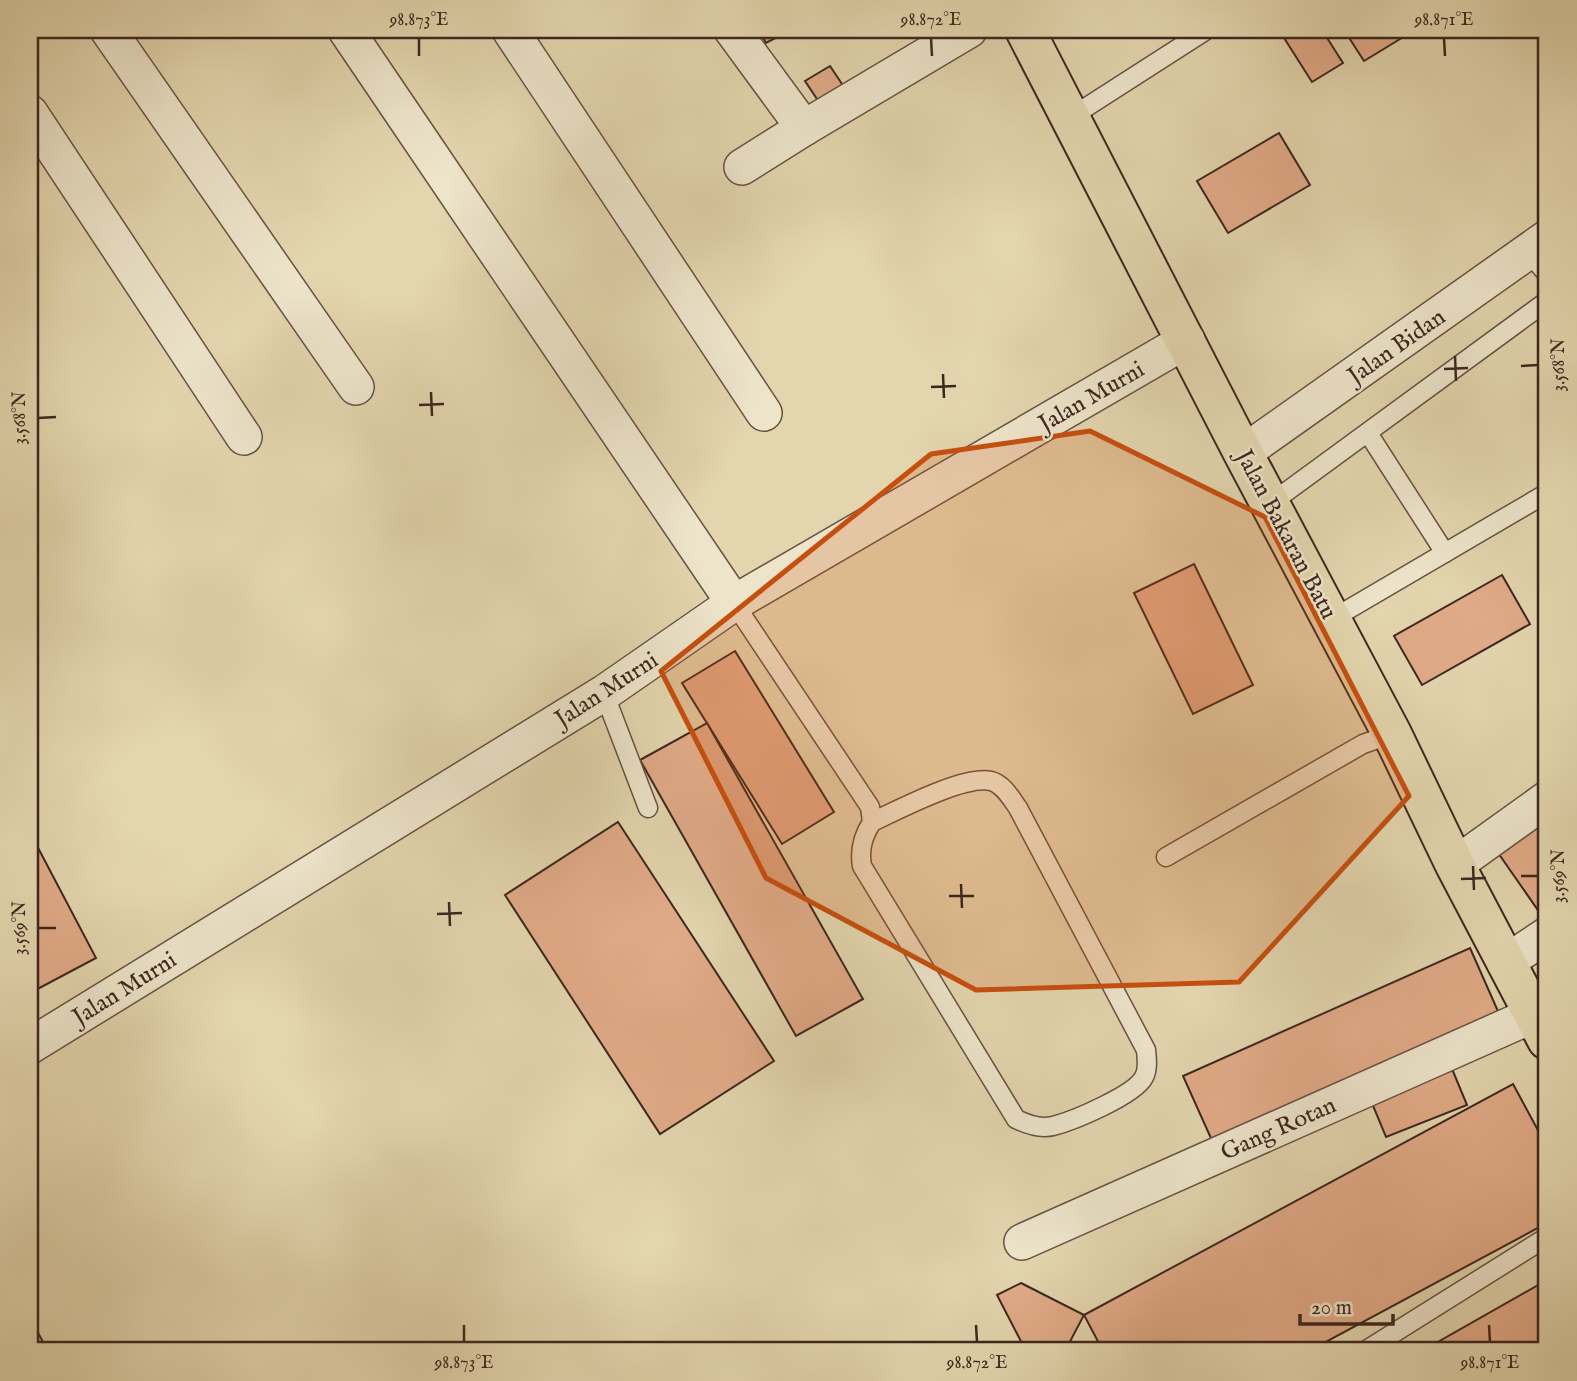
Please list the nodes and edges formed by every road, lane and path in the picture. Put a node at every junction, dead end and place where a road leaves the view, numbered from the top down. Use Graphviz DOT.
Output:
graph roads {
  1 [pos="108,30"];
  2 [pos="346,30"];
  3 [pos="510,30"];
  4 [pos="732,30"];
  5 [pos="969,30"];
  6 [pos="1025,30"];
  7 [pos="1205,31"];
  8 [pos="30,113"];
  9 [pos="1071,117"];
  10 [pos="804,128"];
  11 [pos="742,167"];
  12 [pos="1541,255"];
  13 [pos="1547,301"];
  14 [pos="1187,340"];
  15 [pos="356,387"];
  16 [pos="764,413"];
  17 [pos="1368,433"];
  18 [pos="244,437"];
  19 [pos="1243,453"];
  20 [pos="1547,493"];
  21 [pos="1271,503"];
  22 [pos="1445,553"];
  23 [pos="734,603"];
  24 [pos="1332,619"];
  25 [pos="604,693"];
  26 [pos="1392,734"];
  27 [pos="1547,799"];
  28 [pos="648,808"];
  29 [pos="872,821"];
  30 [pos="1166,857"];
  31 [pos="1455,866"];
  32 [pos="1547,935"];
  33 [pos="1505,963"];
  34 [pos="1541,1027"];
  35 [pos="30,1046"];
  36 [pos="1547,1237"];
  37 [pos="1022,1242"];
  38 [pos="1365,1351"];
  1 -- 15 [label="street"];
  2 -- 23 [label="street"];
  3 -- 16 [label="street"];
  4 -- 10 [label="street"];
  5 -- 10 [label="street"];
  6 -- 9 [label="highway, Jalan Bakaran Batu"];
  7 -- 9 [label="lane"];
  8 -- 18 [label="street"];
  9 -- 14 [label="highway, Jalan Bakaran Batu"];
  10 -- 11 [label="street"];
  12 -- 19 [label="street, Jalan Bidan"];
  13 -- 17 [label="lane"];
  14 -- 19 [label="highway, Jalan Bakaran Batu"];
  14 -- 23 [label="street, Jalan Murni"];
  17 -- 21 [label="lane"];
  17 -- 22 [label="lane"];
  19 -- 21 [label="highway, Jalan Bakaran Batu"];
  20 -- 22 [label="lane"];
  21 -- 24 [label="highway, Jalan Bakaran Batu"];
  22 -- 24 [label="lane"];
  23 -- 25 [label="street, Jalan Murni"];
  23 -- 29 [label="lane"];
  24 -- 26 [label="highway, Jalan Bakaran Batu"];
  25 -- 28 [label="lane"];
  25 -- 35 [label="street, Jalan Murni"];
  26 -- 30 [label="lane"];
  26 -- 31 [label="highway, Jalan Bakaran Batu"];
  27 -- 31 [label="street"];
  29 -- 29 [label="lane"];
  31 -- 33 [label="highway, Jalan Bakaran Batu"];
  32 -- 33 [label="street"];
  33 -- 34 [label="highway, Jalan Bakaran Batu"];
  34 -- 37 [label="street, Gang Rotan"];
  36 -- 38 [label="lane"];
}
